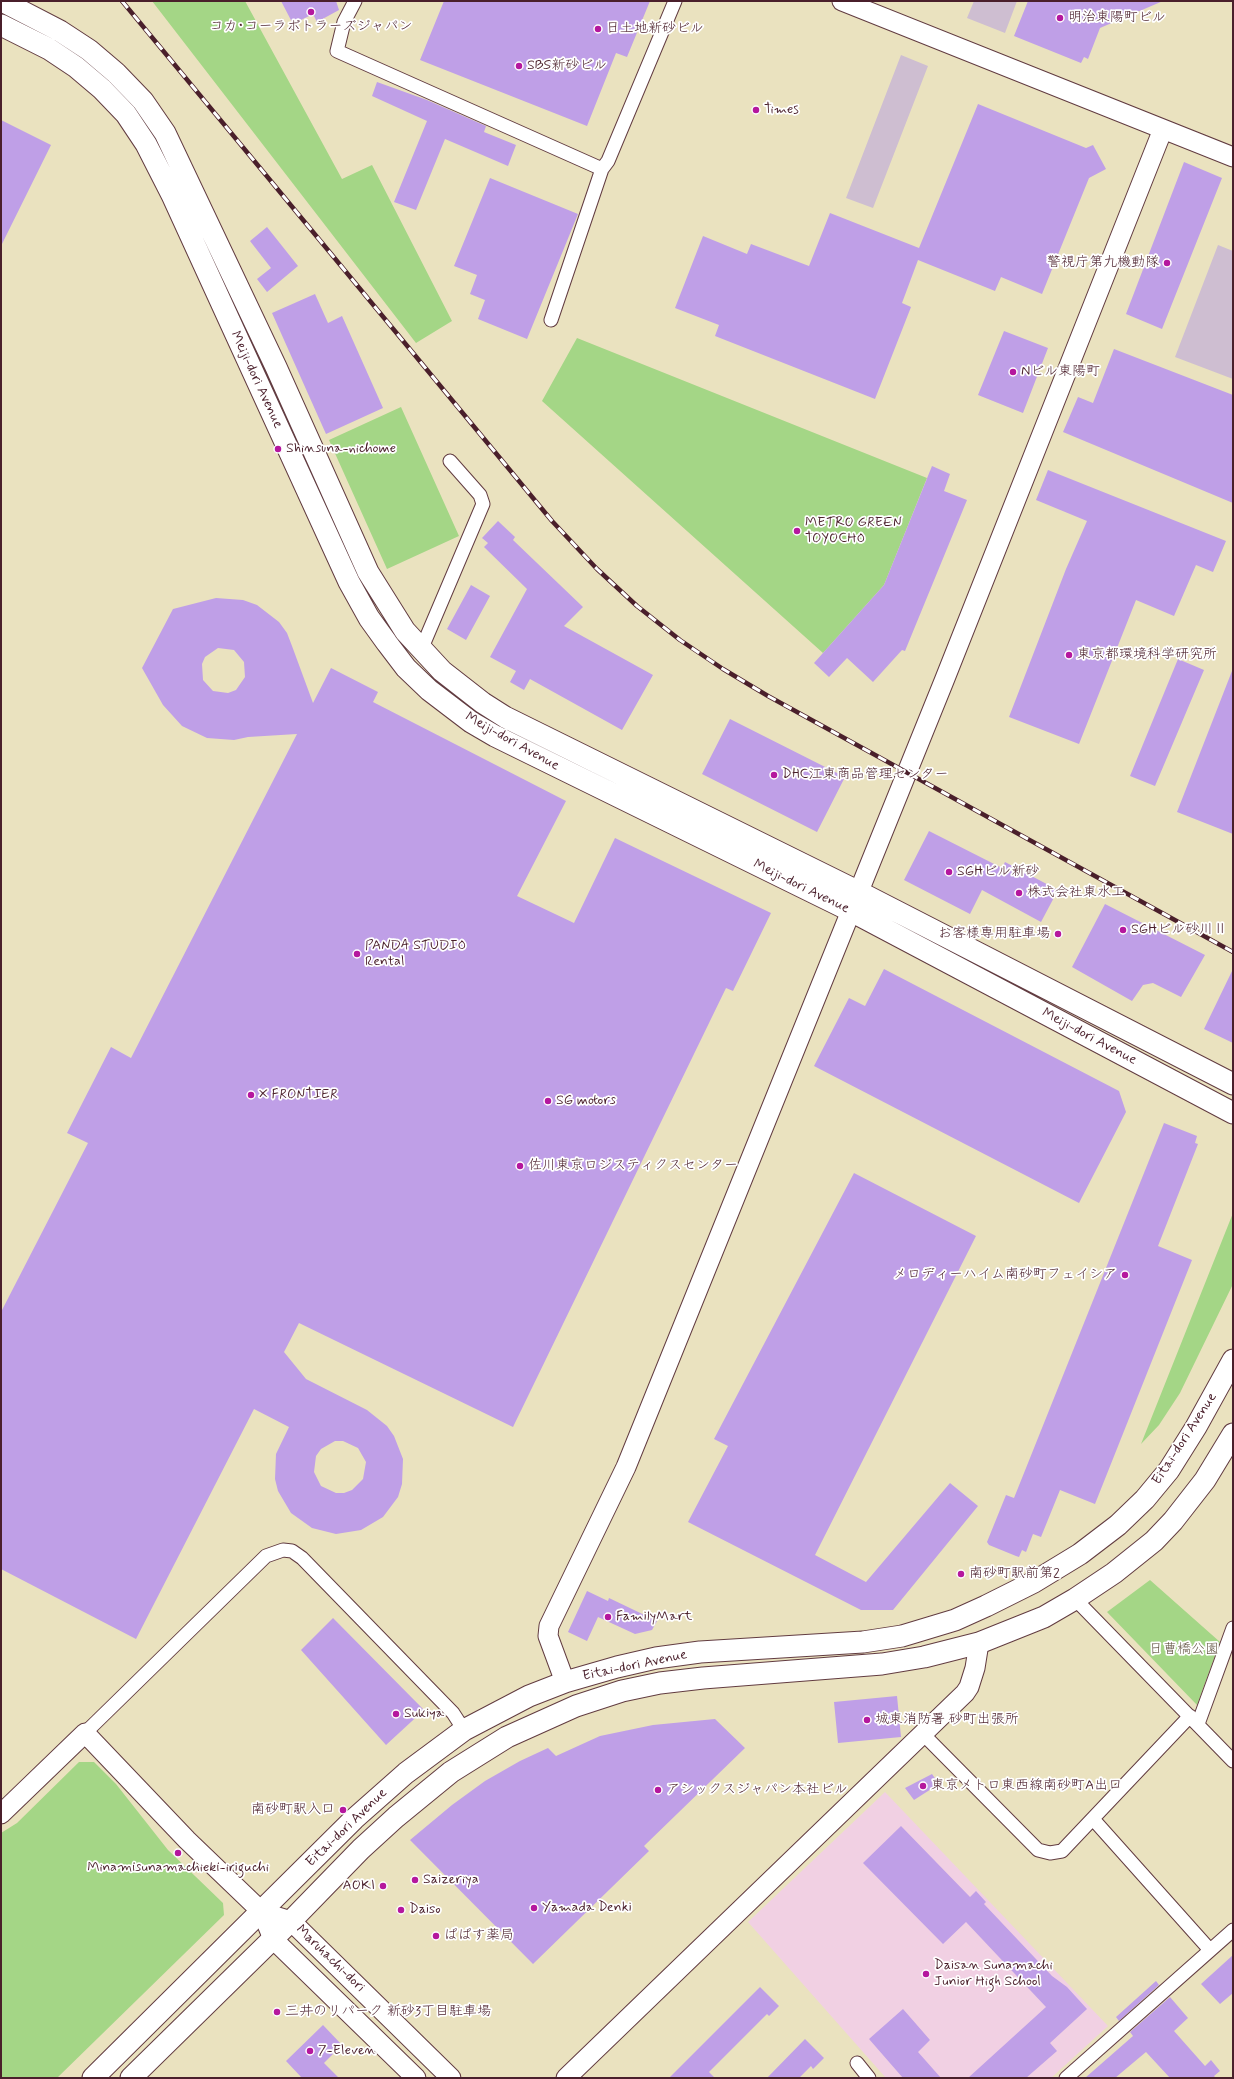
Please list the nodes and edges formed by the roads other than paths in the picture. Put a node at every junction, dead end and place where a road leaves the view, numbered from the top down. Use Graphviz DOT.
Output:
graph roads {
  1 [pos="2,1"];
  2 [pos="355,1"];
  3 [pos="675,1"];
  4 [pos="842,1"];
  5 [pos="1,25"];
  6 [pos="1163,129"];
  7 [pos="1233,157"];
  8 [pos="602,169"];
  9 [pos="551,320"];
  10 [pos="450,461"];
  11 [pos="421,650"];
  12 [pos="858,892"];
  13 [pos="851,911"];
  14 [pos="1233,1084"];
  15 [pos="1233,1113"];
  16 [pos="1233,1360"];
  17 [pos="1233,1434"];
  18 [pos="1075,1599"];
  19 [pos="1233,1628"];
  20 [pos="979,1643"];
  21 [pos="565,1682"];
  22 [pos="1194,1720"];
  23 [pos="464,1730"];
  24 [pos="85,1733"];
  25 [pos="922,1733"];
  26 [pos="1233,1761"];
  27 [pos="1,1814"];
  28 [pos="1092,1819"];
  29 [pos="262,1912"];
  30 [pos="291,1921"];
  31 [pos="1233,1930"];
  32 [pos="273,1939"];
  33 [pos="1210,1950"];
  34 [pos="857,2063"];
  35 [pos="93,2078"];
  36 [pos="131,2078"];
  37 [pos="416,2078"];
  38 [pos="451,2078"];
  39 [pos="566,2078"];
  40 [pos="869,2078"];
  41 [pos="1066,2078"];
  1 -- 11 [label="main road, Meiji-dori Avenue"];
  2 -- 8 [label="street"];
  3 -- 8 [label="street"];
  4 -- 6 [label="street"];
  5 -- 13 [label="main road, Meiji-dori Avenue"];
  6 -- 7 [label="street"];
  6 -- 12 [label="street"];
  8 -- 9 [label="street"];
  10 -- 11 [label="street"];
  11 -- 12 [label="main road, Meiji-dori Avenue"];
  12 -- 13 [label="street"];
  12 -- 14 [label="main road, Meiji-dori Avenue"];
  13 -- 15 [label="main road, Meiji-dori Avenue"];
  13 -- 21 [label="street"];
  16 -- 21 [label="main road, Eitai-dori Avenue"];
  17 -- 18 [label="main road, Eitai-dori Avenue"];
  18 -- 20 [label="main road, Eitai-dori Avenue"];
  18 -- 22 [label="street"];
  19 -- 22 [label="street"];
  20 -- 25 [label="street"];
  20 -- 30 [label="main road, Eitai-dori Avenue"];
  21 -- 23 [label="main road, Eitai-dori Avenue"];
  22 -- 26 [label="street"];
  22 -- 28 [label="street"];
  23 -- 24 [label="street"];
  23 -- 29 [label="main road, Eitai-dori Avenue"];
  24 -- 27 [label="street"];
  24 -- 29 [label="street"];
  25 -- 28 [label="street"];
  25 -- 39 [label="street"];
  28 -- 33 [label="street"];
  29 -- 30 [label="street, Maruhachi-dori"];
  29 -- 32 [label="street, Maruhachi-dori"];
  29 -- 35 [label="main road, Eitai-dori Avenue"];
  30 -- 32 [label="main road, Eitai-dori Avenue"];
  30 -- 38 [label="street, Maruhachi-dori"];
  31 -- 33 [label="street"];
  32 -- 36 [label="main road, Eitai-dori Avenue"];
  32 -- 37 [label="street, Maruhachi-dori"];
  33 -- 41 [label="street"];
  34 -- 40 [label="street"];
}
